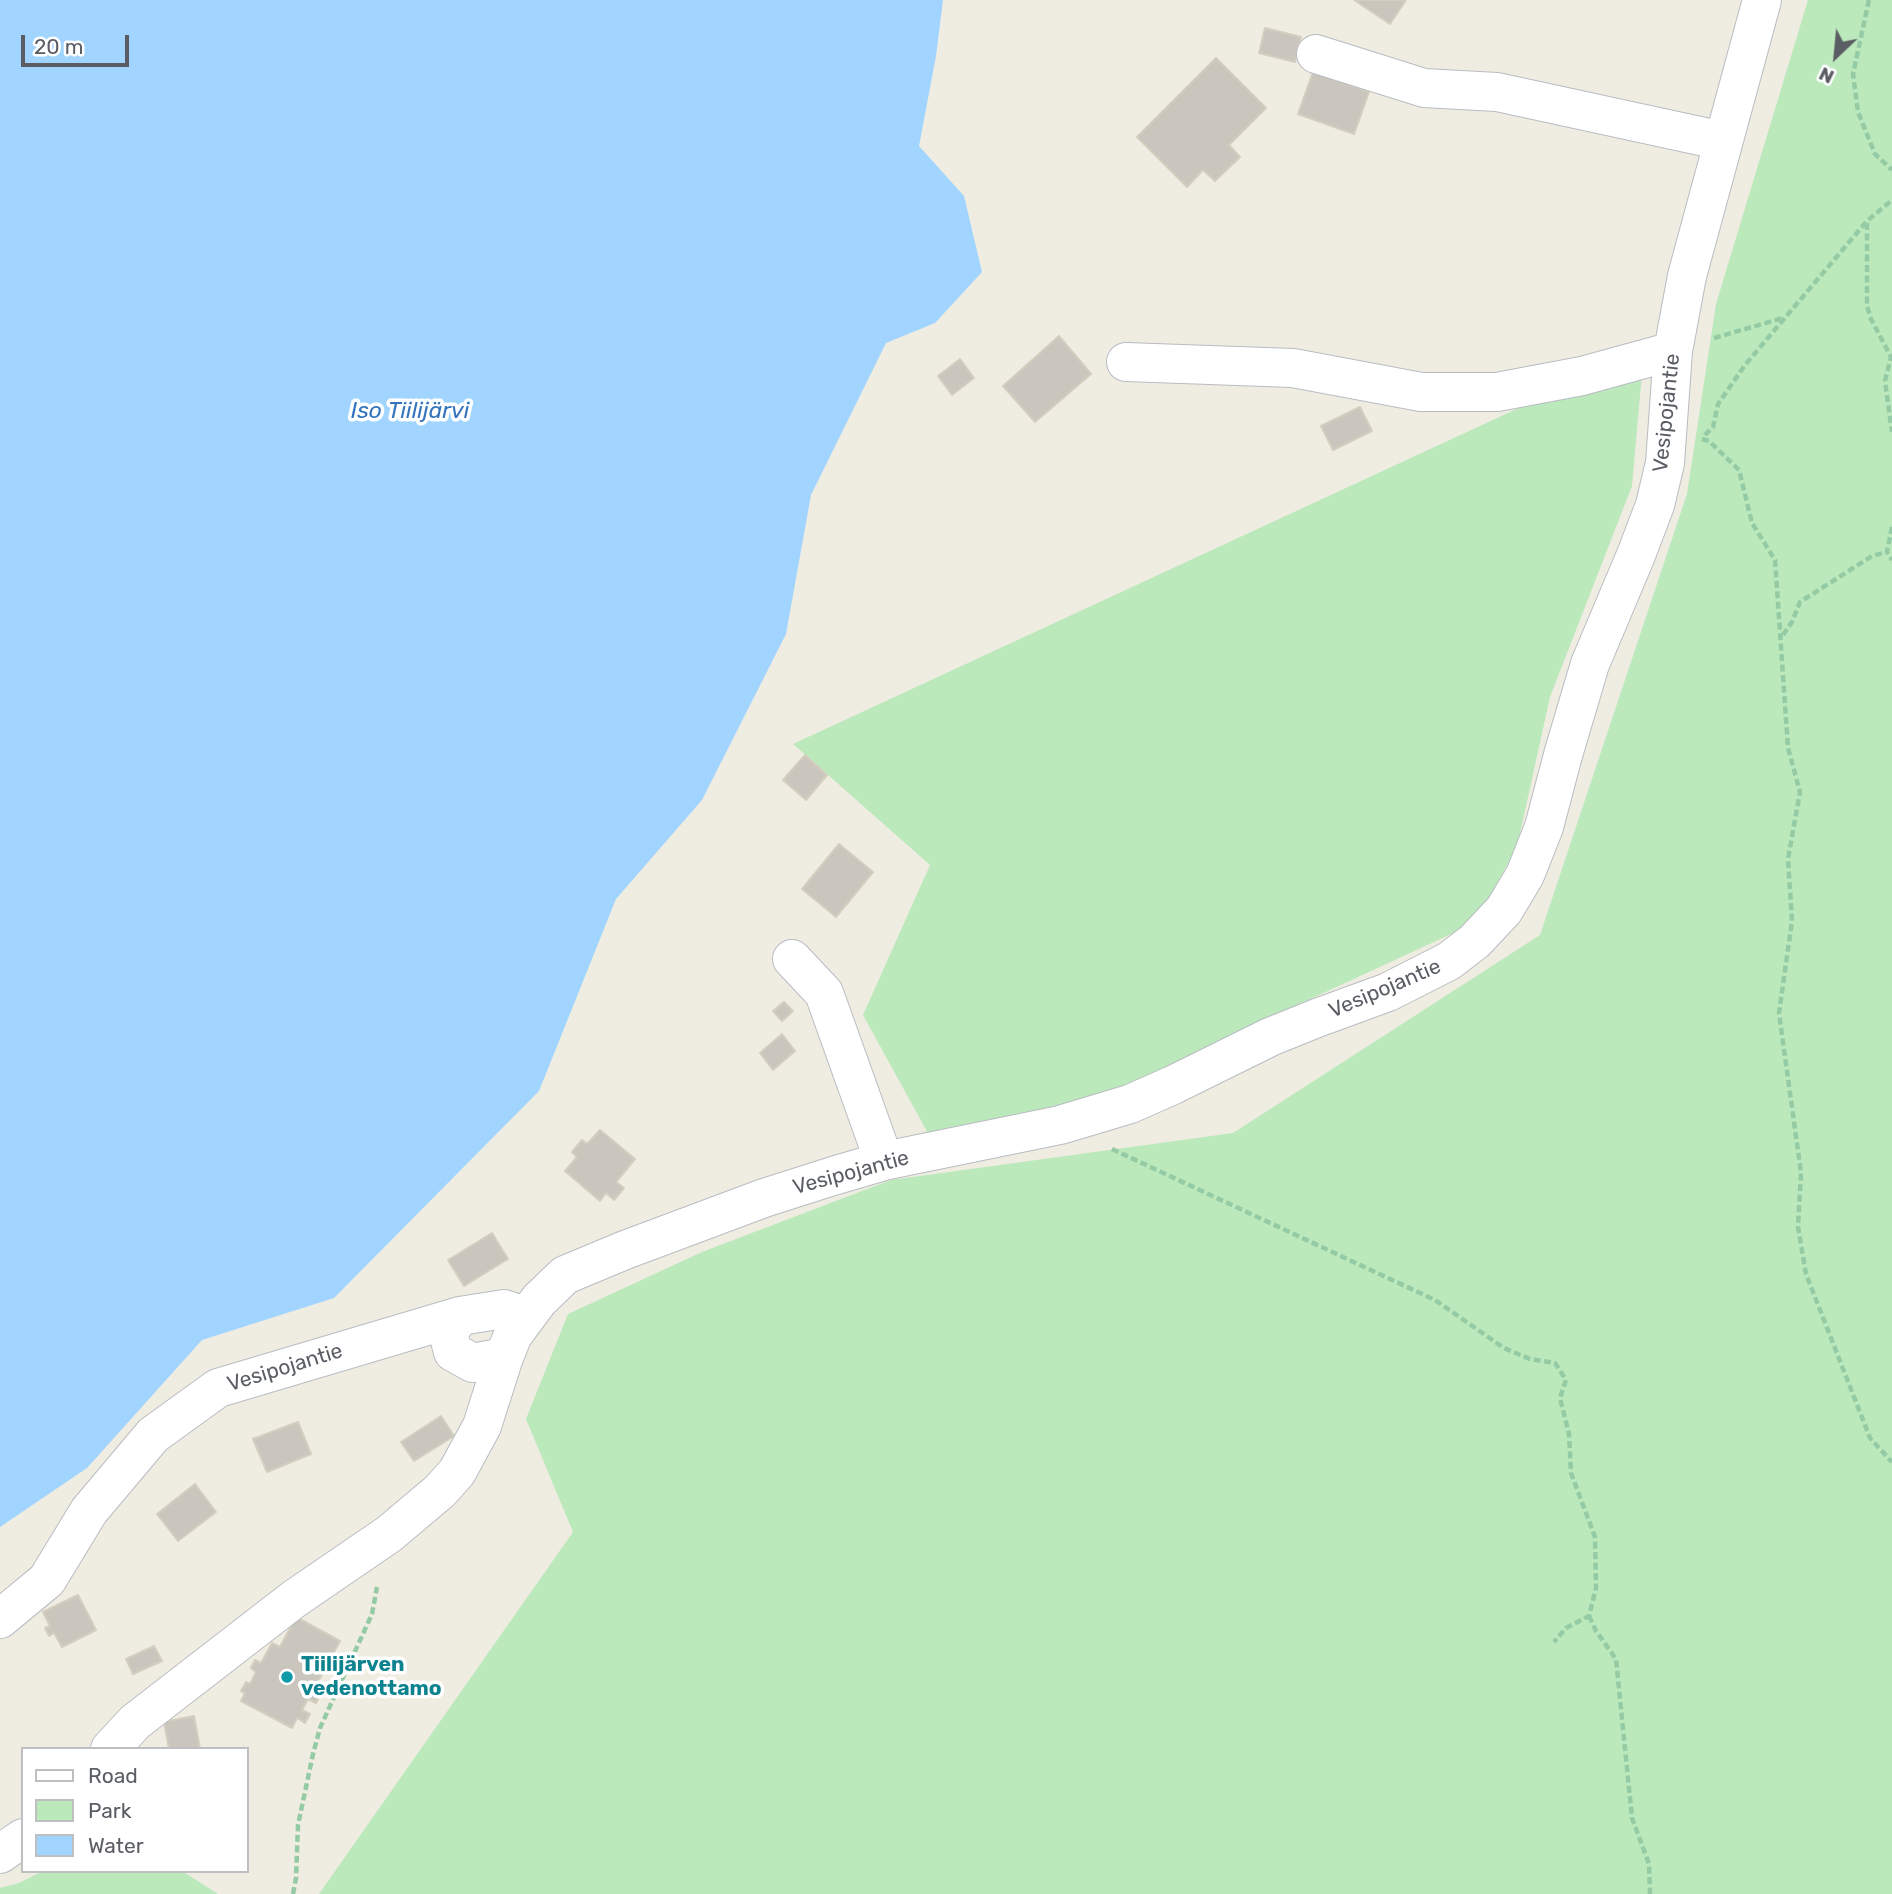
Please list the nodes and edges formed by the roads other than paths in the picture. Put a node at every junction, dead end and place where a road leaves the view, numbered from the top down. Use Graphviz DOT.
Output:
graph roads {
  1 [pos="1762,0"];
  2 [pos="1316,54"];
  3 [pos="1723,141"];
  4 [pos="1672,351"];
  5 [pos="1126,362"];
  6 [pos="792,959"];
  7 [pos="884,1161"];
  8 [pos="460,1316"];
  9 [pos="525,1316"];
  10 [pos="504,1357"];
  11 [pos="0,1619"];
  12 [pos="112,1747"];
  13 [pos="21,1839"];
  14 [pos="0,1854"];
  1 -- 3 [label="street, Vesipojantie"];
  2 -- 3 [label="street"];
  3 -- 4 [label="street, Vesipojantie"];
  4 -- 5 [label="street"];
  4 -- 7 [label="street, Vesipojantie"];
  6 -- 7 [label="street"];
  7 -- 9 [label="street, Vesipojantie"];
  8 -- 9 [label="street, Vesipojantie"];
  8 -- 10 [label="street"];
  8 -- 11 [label="street, Vesipojantie"];
  9 -- 10 [label="street, Vesipojantie"];
  10 -- 12 [label="street, Vesipojantie"];
  13 -- 14 [label="street"];
}
